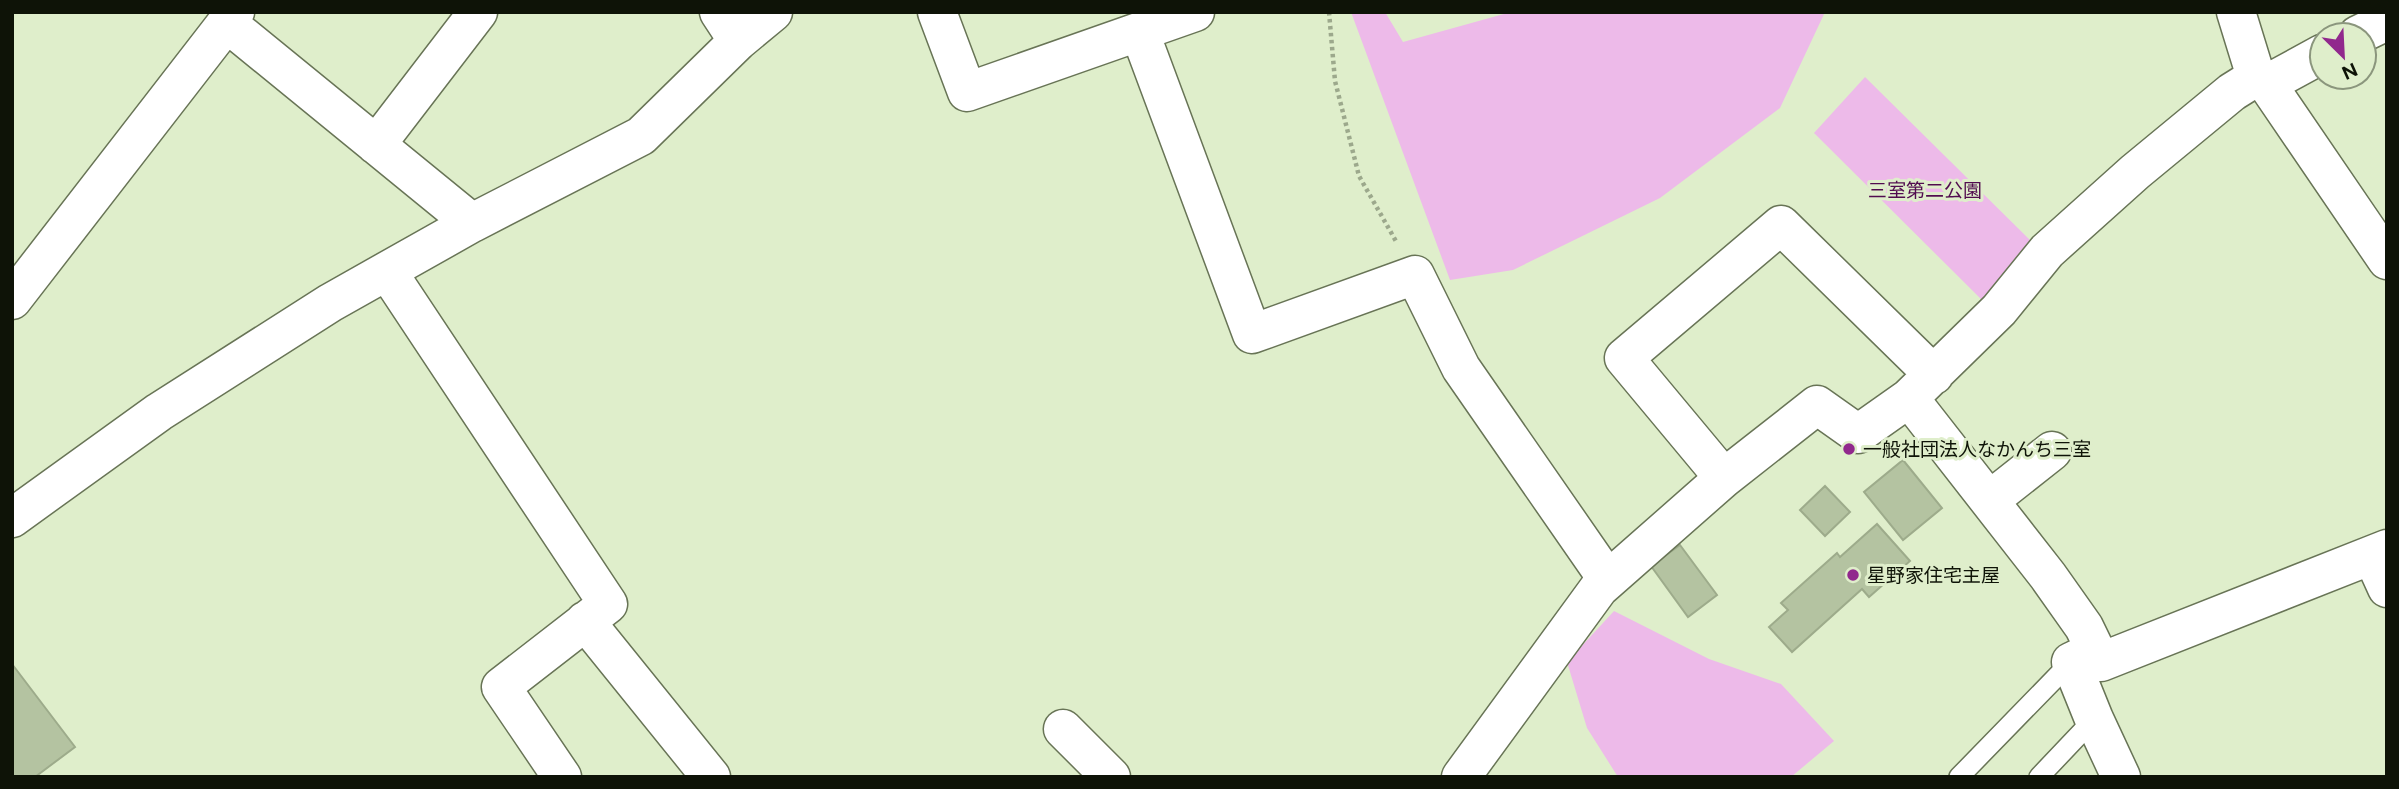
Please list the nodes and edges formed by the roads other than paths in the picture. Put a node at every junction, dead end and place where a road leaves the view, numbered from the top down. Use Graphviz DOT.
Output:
graph roads {
  1 [pos="478,12"];
  2 [pos="773,12"];
  3 [pos="937,12"];
  4 [pos="1195,12"];
  5 [pos="2236,12"];
  6 [pos="231,18"];
  7 [pos="729,27"];
  8 [pos="1140,33"];
  9 [pos="2308,60"];
  10 [pos="2262,80"];
  11 [pos="376,145"];
  12 [pos="472,223"];
  13 [pos="2387,260"];
  14 [pos="387,271"];
  15 [pos="12,300"];
  16 [pos="1922,386"];
  17 [pos="2052,451"];
  18 [pos="1724,478"];
  19 [pos="1990,500"];
  20 [pos="12,518"];
  21 [pos="2382,564"];
  22 [pos="1608,580"];
  23 [pos="585,621"];
  24 [pos="2084,656"];
  25 [pos="2094,719"];
  26 [pos="1063,729"];
  27 [pos="562,777"];
  28 [pos="711,777"];
  29 [pos="1111,777"];
  30 [pos="1461,777"];
  31 [pos="1959,777"];
  32 [pos="2039,777"];
  33 [pos="2121,777"];
  1 -- 11 [label="street"];
  2 -- 7 [label="street"];
  3 -- 8 [label="street"];
  4 -- 8 [label="street"];
  5 -- 10 [label="street"];
  6 -- 11 [label="street"];
  6 -- 15 [label="street"];
  7 -- 12 [label="street"];
  8 -- 22 [label="street"];
  9 -- 10 [label="street"];
  10 -- 13 [label="street"];
  10 -- 16 [label="street"];
  11 -- 12 [label="street"];
  12 -- 14 [label="street"];
  14 -- 20 [label="street"];
  14 -- 23 [label="street"];
  16 -- 18 [label="street"];
  16 -- 18 [label="street"];
  16 -- 19 [label="street"];
  17 -- 19 [label="street"];
  18 -- 22 [label="street"];
  19 -- 24 [label="street"];
  21 -- 24 [label="street"];
  22 -- 30 [label="street"];
  23 -- 27 [label="street"];
  23 -- 28 [label="street"];
  24 -- 25 [label="street"];
  24 -- 31 [label="lane"];
  25 -- 32 [label="lane"];
  25 -- 33 [label="street"];
  26 -- 29 [label="street"];
}
